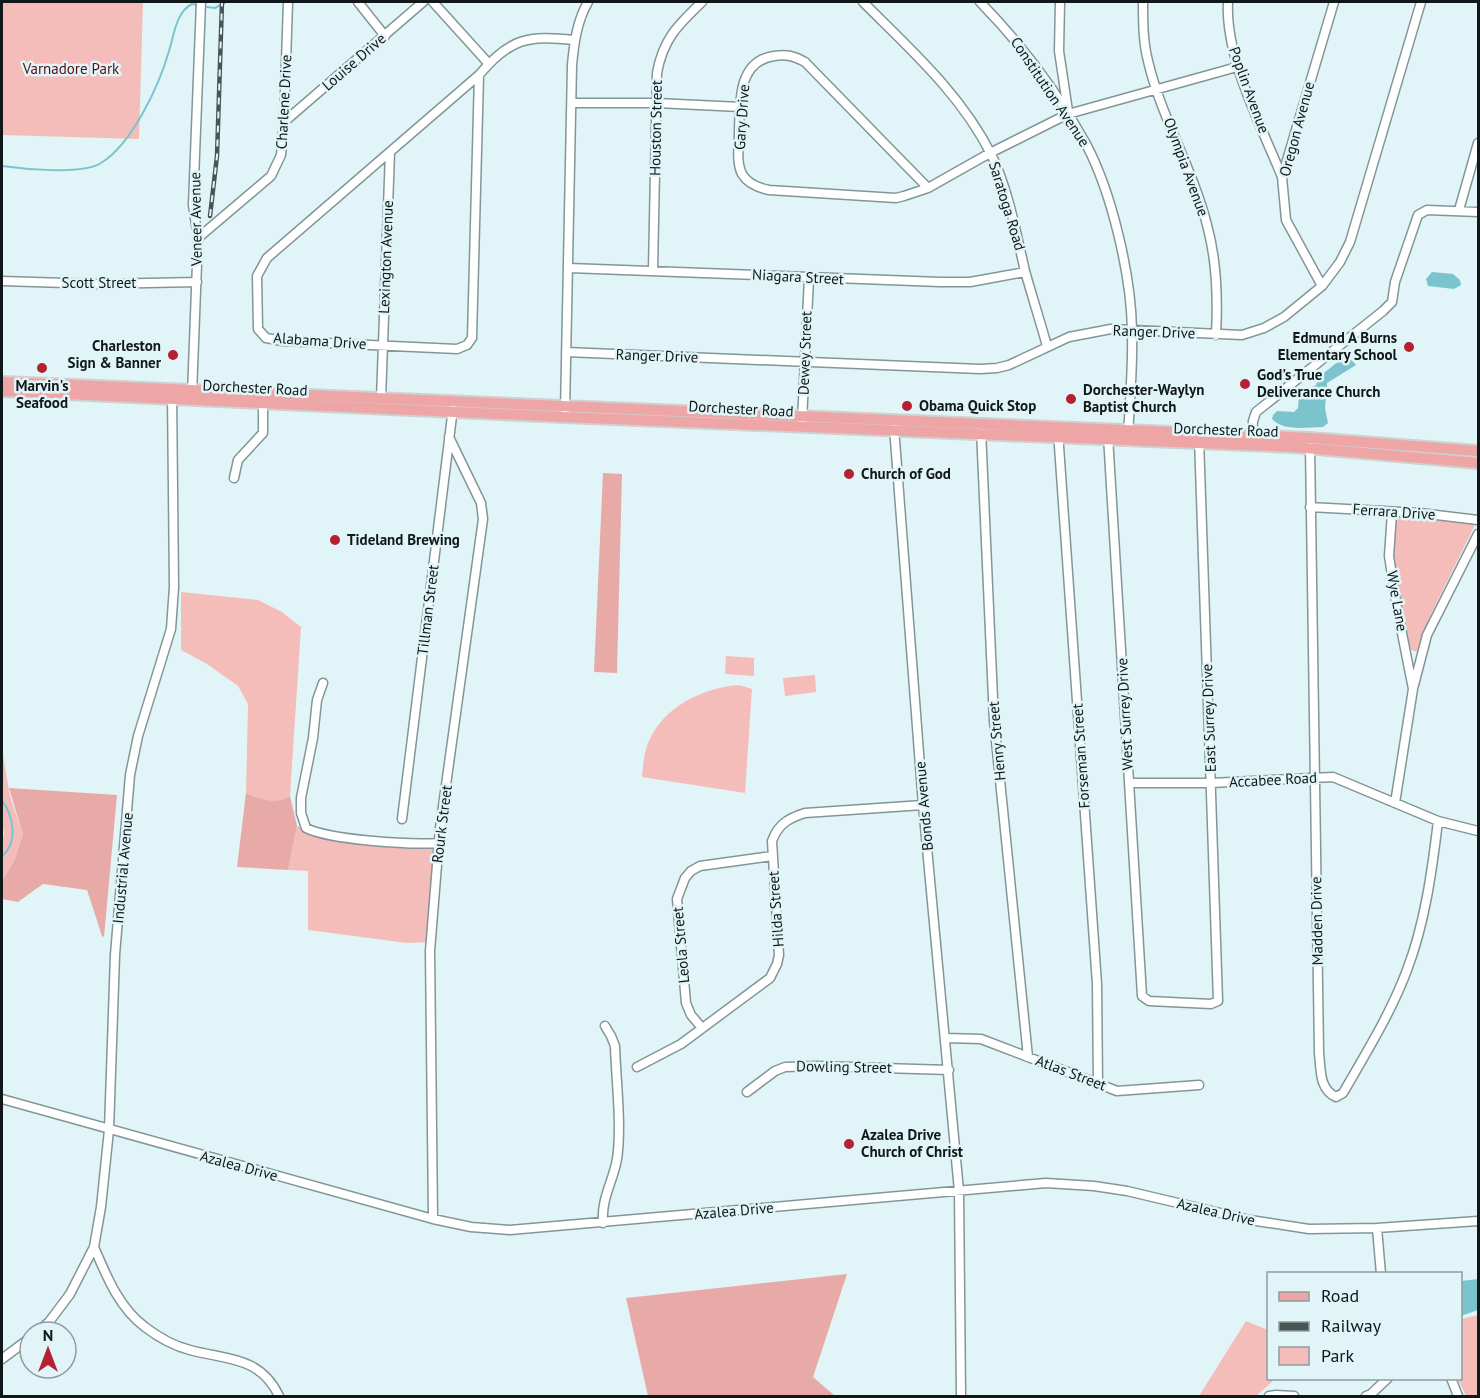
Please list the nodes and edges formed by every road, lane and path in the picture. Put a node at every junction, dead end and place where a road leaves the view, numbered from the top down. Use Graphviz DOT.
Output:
graph roads {
  1 [pos="201,2"];
  2 [pos="288,2"];
  3 [pos="358,2"];
  4 [pos="423,2"];
  5 [pos="433,2"];
  6 [pos="588,2"];
  7 [pos="702,2"];
  8 [pos="863,2"];
  9 [pos="980,2"];
  10 [pos="1060,2"];
  11 [pos="1143,2"];
  12 [pos="1228,2"];
  13 [pos="1334,2"];
  14 [pos="1421,2"];
  15 [pos="385,36"];
  16 [pos="574,40"];
  17 [pos="489,64"];
  18 [pos="1238,67"];
  19 [pos="479,75"];
  20 [pos="1157,90"];
  21 [pos="573,103"];
  22 [pos="657,104"];
  23 [pos="740,108"];
  24 [pos="1068,114"];
  25 [pos="284,122"];
  26 [pos="1479,143"];
  27 [pos="390,152"];
  28 [pos="990,153"];
  29 [pos="1282,177"];
  30 [pos="928,188"];
  31 [pos="1459,210"];
  32 [pos="1479,212"];
  33 [pos="198,238"];
  34 [pos="569,268"];
  35 [pos="653,270"];
  36 [pos="1026,272"];
  37 [pos="809,278"];
  38 [pos="2,281"];
  39 [pos="197,282"];
  40 [pos="1323,286"];
  41 [pos="1132,329"];
  42 [pos="1216,335"];
  43 [pos="382,345"];
  44 [pos="1047,346"];
  45 [pos="567,352"];
  46 [pos="805,362"];
  47 [pos="2,382"];
  48 [pos="2,391"];
  49 [pos="172,395"];
  50 [pos="192,396"];
  51 [pos="263,399"];
  52 [pos="381,399"];
  53 [pos="453,407"];
  54 [pos="565,412"];
  55 [pos="802,422"];
  56 [pos="894,426"];
  57 [pos="981,429"];
  58 [pos="1058,433"];
  59 [pos="1108,436"];
  60 [pos="1128,436"];
  61 [pos="449,437"];
  62 [pos="1199,439"];
  63 [pos="1252,441"];
  64 [pos="1310,444"];
  65 [pos="1479,451"];
  66 [pos="1479,463"];
  67 [pos="234,478"];
  68 [pos="1310,507"];
  69 [pos="1392,513"];
  70 [pos="1479,520"];
  71 [pos="1479,534"];
  72 [pos="323,683"];
  73 [pos="1413,689"];
  74 [pos="1316,777"];
  75 [pos="1129,783"];
  76 [pos="1211,783"];
  77 [pos="1395,803"];
  78 [pos="923,805"];
  79 [pos="402,819"];
  80 [pos="1438,821"];
  81 [pos="1479,831"];
  82 [pos="439,843"];
  83 [pos="772,856"];
  84 [pos="1218,1001"];
  85 [pos="604,1026"];
  86 [pos="702,1028"];
  87 [pos="946,1038"];
  88 [pos="1028,1057"];
  89 [pos="637,1067"];
  90 [pos="949,1070"];
  91 [pos="1098,1084"];
  92 [pos="1199,1086"];
  93 [pos="747,1092"];
  94 [pos="2,1100"];
  95 [pos="109,1130"];
  96 [pos="959,1191"];
  97 [pos="433,1220"];
  98 [pos="1479,1221"];
  99 [pos="603,1223"];
  100 [pos="1377,1228"];
  101 [pos="94,1247"];
  102 [pos="1381,1272"];
  103 [pos="50,1320"];
  104 [pos="18,1347"];
  105 [pos="2,1359"];
  106 [pos="1386,1380"];
  107 [pos="1452,1380"];
  108 [pos="277,1396"];
  109 [pos="961,1396"];
  110 [pos="1269,1396"];
  111 [pos="1294,1396"];
  112 [pos="1366,1396"];
  113 [pos="1458,1396"];
  1 -- 33 [label="street, Veneer Avenue"];
  2 -- 25 [label="street, Charlene Drive"];
  3 -- 15 [label="street"];
  4 -- 15 [label="street, Louise Drive"];
  5 -- 17 [label="street"];
  6 -- 16 [label="street"];
  7 -- 22 [label="street, Houston Street"];
  8 -- 28 [label="street, Saratoga Road"];
  9 -- 24 [label="street, Constitution Avenue"];
  10 -- 24 [label="street"];
  11 -- 20 [label="street, Olympia Avenue"];
  12 -- 18 [label="street, Poplin Avenue"];
  13 -- 29 [label="street, Oregon Avenue"];
  14 -- 40 [label="street, Ranger Drive"];
  15 -- 25 [label="street, Louise Drive"];
  16 -- 17 [label="street, Alabama Drive"];
  16 -- 21 [label="street"];
  17 -- 19 [label="street, Alabama Drive"];
  18 -- 20 [label="street, Gary Drive"];
  18 -- 29 [label="street, Poplin Avenue"];
  19 -- 27 [label="street, Alabama Drive"];
  19 -- 43 [label="street, Alabama Drive"];
  20 -- 24 [label="street, Gary Drive"];
  20 -- 42 [label="street, Olympia Avenue"];
  21 -- 22 [label="street"];
  21 -- 34 [label="street"];
  22 -- 23 [label="street"];
  22 -- 35 [label="street, Houston Street"];
  23 -- 30 [label="street, Gary Drive"];
  23 -- 30 [label="street, Gary Drive"];
  24 -- 28 [label="street, Gary Drive"];
  24 -- 41 [label="street, Constitution Avenue"];
  25 -- 33 [label="street, Charlene Drive"];
  26 -- 31 [label="street"];
  27 -- 43 [label="street, Lexington Avenue"];
  27 -- 43 [label="street, Alabama Drive"];
  28 -- 30 [label="street, Gary Drive"];
  28 -- 36 [label="street, Saratoga Road"];
  29 -- 40 [label="street, Oregon Avenue"];
  31 -- 32 [label="street"];
  31 -- 63 [label="street"];
  33 -- 39 [label="street, Veneer Avenue"];
  34 -- 35 [label="street, Niagara Street"];
  34 -- 45 [label="street"];
  35 -- 37 [label="street, Niagara Street"];
  36 -- 37 [label="street, Niagara Street"];
  36 -- 44 [label="street, Saratoga Road"];
  37 -- 46 [label="street, Dewey Street"];
  38 -- 39 [label="street, Scott Street"];
  39 -- 50 [label="street, Veneer Avenue"];
  40 -- 42 [label="street, Ranger Drive"];
  41 -- 42 [label="street, Ranger Drive"];
  41 -- 44 [label="street, Ranger Drive"];
  41 -- 60 [label="street, Constitution Avenue"];
  43 -- 52 [label="street, Lexington Avenue"];
  44 -- 46 [label="street, Ranger Drive"];
  45 -- 46 [label="street, Ranger Drive"];
  45 -- 54 [label="street"];
  46 -- 55 [label="street, Dewey Street"];
  47 -- 49 [label="main road, Dorchester Road"];
  48 -- 49 [label="main road, Dorchester Road"];
  49 -- 50 [label="main road, Dorchester Road"];
  49 -- 95 [label="street, Industrial Avenue"];
  50 -- 51 [label="main road, Dorchester Road"];
  51 -- 52 [label="main road, Dorchester Road"];
  51 -- 53 [label="main road, Dorchester Road"];
  51 -- 67 [label="street"];
  52 -- 53 [label="main road, Dorchester Road"];
  53 -- 54 [label="main road, Dorchester Road"];
  53 -- 61 [label="street, Tillman Street"];
  54 -- 55 [label="main road, Dorchester Road"];
  55 -- 56 [label="main road, Dorchester Road"];
  56 -- 57 [label="main road, Dorchester Road"];
  56 -- 78 [label="street, Bonds Avenue"];
  57 -- 58 [label="main road, Dorchester Road"];
  57 -- 88 [label="street, Henry Street"];
  58 -- 59 [label="main road, Dorchester Road"];
  58 -- 91 [label="street, Forseman Street"];
  59 -- 60 [label="main road, Dorchester Road"];
  59 -- 75 [label="street, West Surrey Drive"];
  60 -- 62 [label="main road, Dorchester Road"];
  61 -- 79 [label="street, Tillman Street"];
  61 -- 82 [label="street, Rourk Street"];
  62 -- 63 [label="main road, Dorchester Road"];
  62 -- 76 [label="street, East Surrey Drive"];
  63 -- 64 [label="main road, Dorchester Road"];
  64 -- 65 [label="main road, Dorchester Road"];
  64 -- 66 [label="main road, Dorchester Road"];
  64 -- 68 [label="street, Madden Drive"];
  68 -- 69 [label="street, Ferrara Drive"];
  68 -- 74 [label="street, Madden Drive"];
  69 -- 70 [label="street, Ferrara Drive"];
  69 -- 73 [label="street, Wye Lane"];
  71 -- 73 [label="street, Wye Lane"];
  72 -- 82 [label="street"];
  73 -- 77 [label="street, Wye Lane"];
  74 -- 76 [label="street, Accabee Road"];
  74 -- 77 [label="street, Accabee Road"];
  74 -- 80 [label="street, Madden Drive"];
  75 -- 76 [label="street, Accabee Road"];
  75 -- 84 [label="street, West Surrey Drive"];
  76 -- 84 [label="street, East Surrey Drive"];
  77 -- 80 [label="street, Accabee Road"];
  78 -- 83 [label="street, Hilda Street"];
  78 -- 87 [label="street, Bonds Avenue"];
  80 -- 81 [label="street, Accabee Road"];
  82 -- 97 [label="street, Rourk Street"];
  83 -- 86 [label="street, Hilda Street"];
  83 -- 86 [label="street, Leola Street"];
  85 -- 99 [label="street"];
  86 -- 89 [label="street, Hilda Street"];
  87 -- 88 [label="street, Atlas Street"];
  87 -- 90 [label="street, Bonds Avenue"];
  88 -- 91 [label="street, Atlas Street"];
  90 -- 93 [label="street, Dowling Street"];
  90 -- 96 [label="street, Bonds Avenue"];
  91 -- 92 [label="street, Atlas Street"];
  94 -- 95 [label="street, Azalea Drive"];
  95 -- 97 [label="street, Azalea Drive"];
  95 -- 101 [label="street, Industrial Avenue"];
  96 -- 99 [label="street, Azalea Drive"];
  96 -- 100 [label="street, Azalea Drive"];
  96 -- 109 [label="street, Bonds Avenue"];
  97 -- 99 [label="street, Azalea Drive"];
  98 -- 100 [label="street, Azalea Drive"];
  100 -- 102 [label="street"];
  101 -- 103 [label="street, Industrial Avenue"];
  101 -- 108 [label="street"];
  104 -- 105 [label="street"];
  106 -- 112 [label="street"];
  107 -- 113 [label="street"];
  110 -- 111 [label="street"];
}
